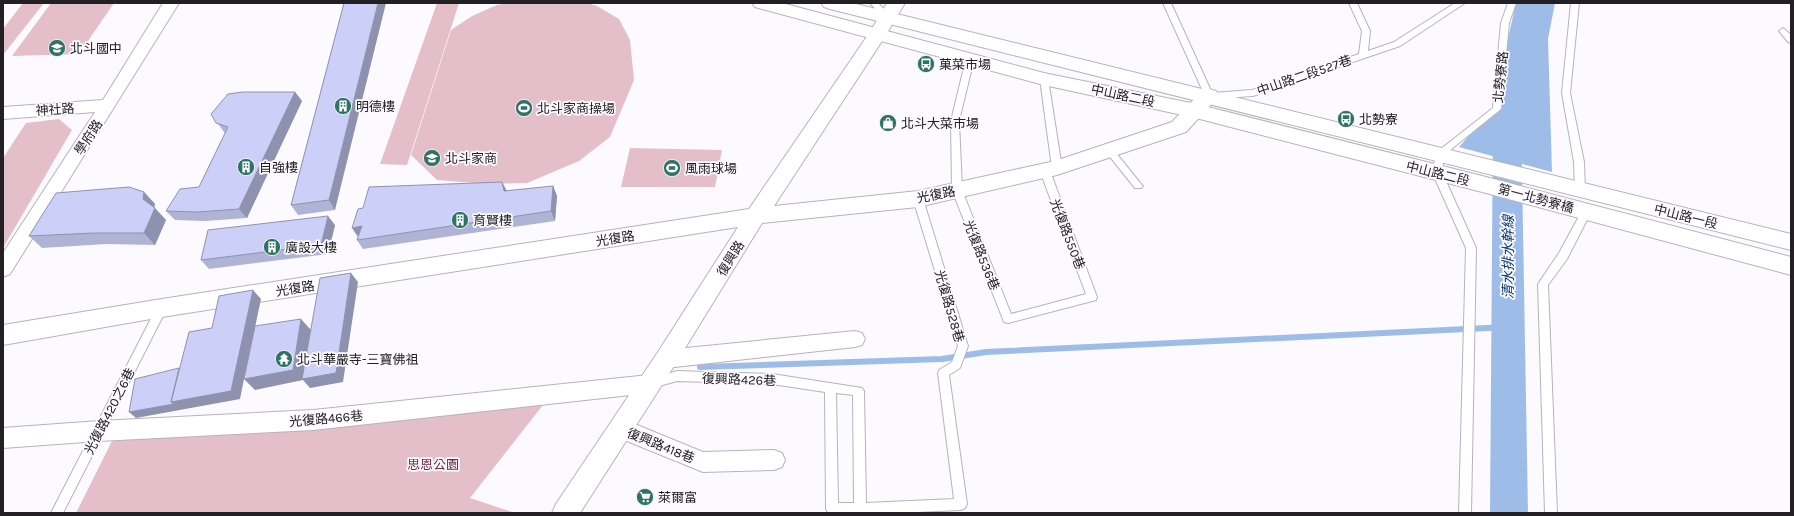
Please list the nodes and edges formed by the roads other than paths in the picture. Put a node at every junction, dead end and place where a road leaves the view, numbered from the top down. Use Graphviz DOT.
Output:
graph roads {
  1 [pos="171,3"];
  2 [pos="761,3"];
  3 [pos="830,3"];
  4 [pos="1167,3"];
  5 [pos="1353,3"];
  6 [pos="1461,3"];
  7 [pos="1512,3"];
  8 [pos="1575,3"];
  9 [pos="884,14"];
  10 [pos="1783,31"];
  11 [pos="1791,40"];
  12 [pos="1363,55"];
  13 [pos="970,59"];
  14 [pos="1044,79"];
  15 [pos="1202,103"];
  16 [pos="108,105"];
  17 [pos="3,113"];
  18 [pos="1109,150"];
  19 [pos="1440,154"];
  20 [pos="1051,169"];
  21 [pos="1437,172"];
  22 [pos="1489,176"];
  23 [pos="1138,186"];
  24 [pos="1580,189"];
  25 [pos="957,190"];
  26 [pos="918,199"];
  27 [pos="1586,212"];
  28 [pos="756,216"];
  29 [pos="1791,242"];
  30 [pos="1791,266"];
  31 [pos="3,269"];
  32 [pos="162,308"];
  33 [pos="1008,319"];
  34 [pos="3,335"];
  35 [pos="855,339"];
  36 [pos="666,359"];
  37 [pos="648,384"];
  38 [pos="830,388"];
  39 [pos="620,428"];
  40 [pos="99,431"];
  41 [pos="3,438"];
  42 [pos="774,460"];
  43 [pos="860,509"];
  44 [pos="57,513"];
  45 [pos="565,513"];
  46 [pos="1465,513"];
  47 [pos="1551,513"];
  1 -- 16 [label="street, 學府路"];
  2 -- 9 [label="main road, 中山路二段"];
  3 -- 9 [label="main road, 中山路二段"];
  4 -- 15 [label="lane"];
  5 -- 12 [label="lane"];
  6 -- 12 [label="lane, 中山路二段527巷"];
  7 -- 19 [label="lane, 北勢寮路"];
  8 -- 24 [label="lane"];
  9 -- 13 [label="main road, 中山路二段"];
  9 -- 15 [label="main road, 中山路二段"];
  9 -- 28 [label="main road, 復興路"];
  10 -- 11 [label="lane"];
  12 -- 15 [label="lane, 中山路二段527巷"];
  13 -- 14 [label="main road, 中山路二段"];
  13 -- 25 [label="lane, 光復路536巷"];
  14 -- 15 [label="main road, 中山路二段"];
  14 -- 20 [label="lane, 光復路550巷"];
  15 -- 18 [label="main road, 光復路"];
  15 -- 19 [label="main road, 中山路二段"];
  15 -- 21 [label="main road, 中山路二段"];
  16 -- 17 [label="street, 神社路"];
  16 -- 31 [label="street, 學府路"];
  18 -- 20 [label="main road, 光復路"];
  18 -- 23 [label="lane"];
  19 -- 21 [label="lane"];
  19 -- 22 [label="main road, 中山路二段"];
  20 -- 25 [label="main road, 光復路"];
  20 -- 33 [label="lane, 光復路550巷"];
  21 -- 22 [label="main road, 中山路二段"];
  21 -- 46 [label="lane"];
  22 -- 24 [label="main road, 第一北勢寮橋"];
  22 -- 27 [label="main road, 第一北勢寮橋"];
  24 -- 29 [label="main road, 中山路一段"];
  25 -- 26 [label="main road, 光復路"];
  25 -- 33 [label="lane, 光復路536巷"];
  26 -- 28 [label="main road, 光復路"];
  26 -- 43 [label="lane, 光復路528巷"];
  27 -- 30 [label="main road, 中山路一段"];
  27 -- 47 [label="lane"];
  28 -- 32 [label="main road, 光復路"];
  28 -- 36 [label="main road, 復興路"];
  32 -- 34 [label="main road, 光復路"];
  32 -- 40 [label="lane, 光復路420之6巷"];
  35 -- 36 [label="street"];
  36 -- 37 [label="main road, 復興路"];
  37 -- 38 [label="lane, 復興路426巷"];
  37 -- 39 [label="main road, 復興路"];
  37 -- 40 [label="street, 光復路466巷"];
  38 -- 43 [label="lane, 復興路426巷"];
  38 -- 43 [label="lane"];
  39 -- 42 [label="street, 復興路418巷"];
  39 -- 45 [label="main road, 復興路"];
  40 -- 41 [label="street, 光復路466巷"];
  40 -- 44 [label="lane, 光復路420之6巷"];
}
